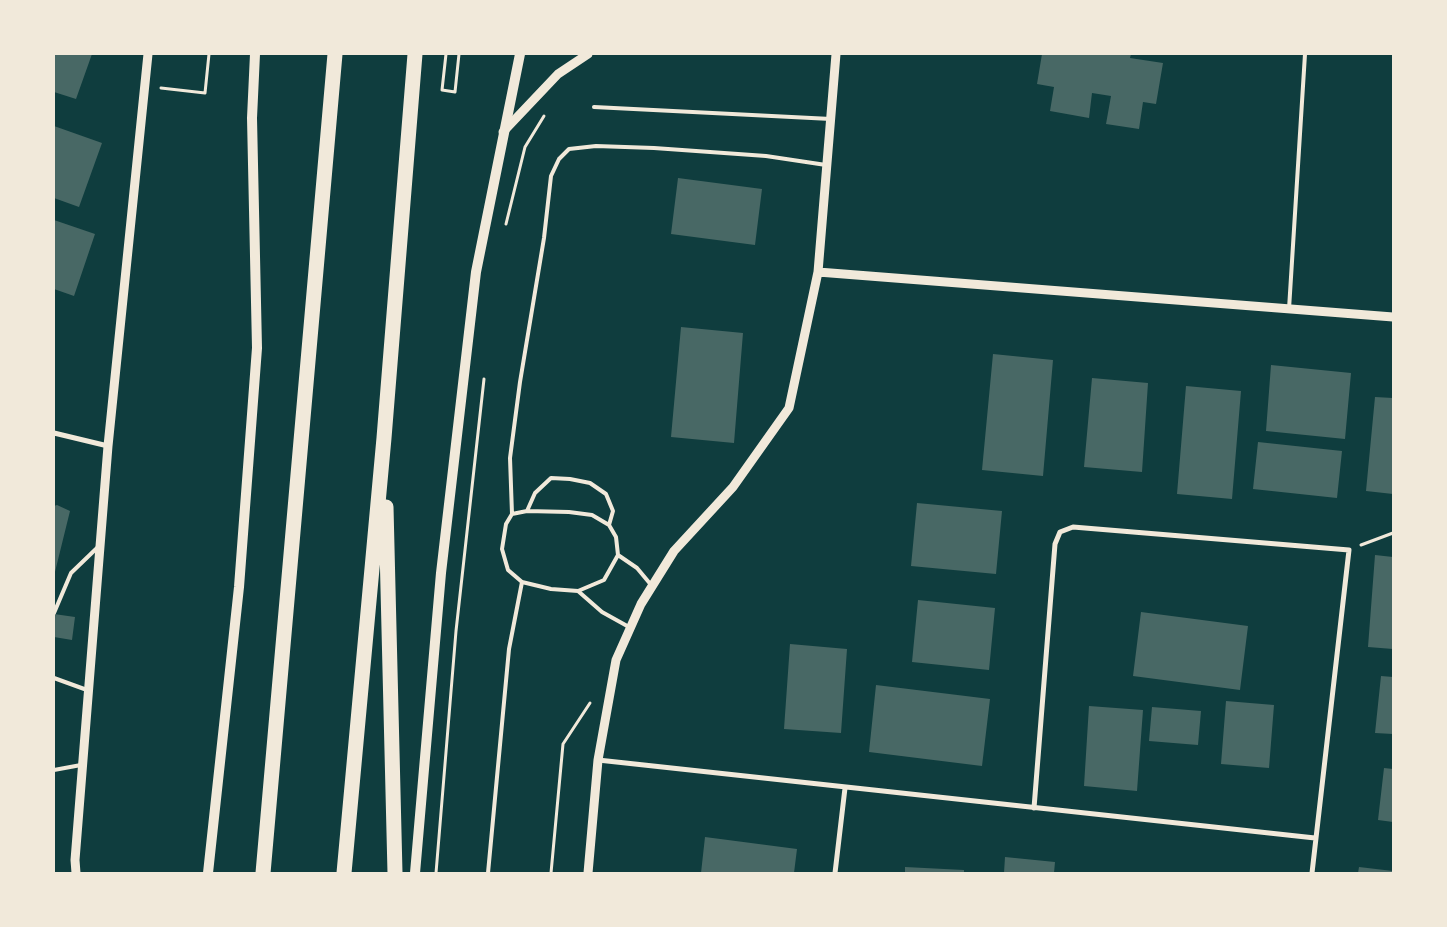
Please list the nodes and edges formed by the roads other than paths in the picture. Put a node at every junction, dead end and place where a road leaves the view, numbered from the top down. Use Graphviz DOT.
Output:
graph roads {
  1 [pos="148,54"];
  2 [pos="255,54"];
  3 [pos="335,54"];
  4 [pos="415,54"];
  5 [pos="520,54"];
  6 [pos="588,54"];
  7 [pos="836,54"];
  8 [pos="1305,54"];
  9 [pos="594,107"];
  10 [pos="831,118"];
  11 [pos="503,132"];
  12 [pos="826,166"];
  13 [pos="818,272"];
  14 [pos="1289,309"];
  15 [pos="1393,317"];
  16 [pos="54,433"];
  17 [pos="384,438"];
  18 [pos="108,446"];
  19 [pos="527,511"];
  20 [pos="512,514"];
  21 [pos="609,525"];
  22 [pos="100,545"];
  23 [pos="618,555"];
  24 [pos="522,582"];
  25 [pos="652,586"];
  26 [pos="578,591"];
  27 [pos="54,613"];
  28 [pos="630,628"];
  29 [pos="54,678"];
  30 [pos="89,690"];
  31 [pos="598,760"];
  32 [pos="82,764"];
  33 [pos="54,770"];
  34 [pos="845,788"];
  35 [pos="1034,808"];
  36 [pos="1315,838"];
  37 [pos="75,860"];
  38 [pos="70,873"];
  39 [pos="76,873"];
  40 [pos="208,873"];
  41 [pos="263,873"];
  42 [pos="344,873"];
  43 [pos="395,873"];
  44 [pos="415,873"];
  45 [pos="488,873"];
  46 [pos="588,873"];
  47 [pos="835,873"];
  48 [pos="1312,873"];
  1 -- 18 [label="street"];
  2 -- 40 [label="main road"];
  3 -- 41 [label="highway"];
  4 -- 17 [label="highway"];
  5 -- 11 [label="main road"];
  6 -- 11 [label="street"];
  7 -- 10 [label="street"];
  8 -- 14 [label="lane"];
  9 -- 10 [label="lane"];
  10 -- 12 [label="street"];
  11 -- 44 [label="main road"];
  12 -- 13 [label="street"];
  12 -- 20 [label="lane"];
  13 -- 14 [label="street"];
  13 -- 25 [label="street"];
  14 -- 15 [label="street"];
  16 -- 18 [label="street"];
  17 -- 42 [label="highway"];
  17 -- 43 [label="highway"];
  18 -- 22 [label="street"];
  19 -- 20 [label="lane"];
  19 -- 21 [label="lane"];
  19 -- 21 [label="lane"];
  20 -- 24 [label="lane"];
  21 -- 23 [label="lane"];
  22 -- 27 [label="lane"];
  22 -- 30 [label="street"];
  23 -- 25 [label="lane"];
  23 -- 26 [label="lane"];
  24 -- 26 [label="lane"];
  24 -- 45 [label="lane"];
  25 -- 28 [label="street"];
  26 -- 28 [label="lane"];
  28 -- 31 [label="street"];
  29 -- 30 [label="lane"];
  30 -- 32 [label="street"];
  31 -- 34 [label="street"];
  31 -- 46 [label="street"];
  32 -- 33 [label="lane"];
  32 -- 37 [label="street"];
  34 -- 35 [label="street"];
  34 -- 47 [label="street"];
  35 -- 36 [label="street"];
  35 -- 36 [label="street"];
  36 -- 48 [label="street"];
  37 -- 38 [label="street"];
  37 -- 39 [label="street"];
}
